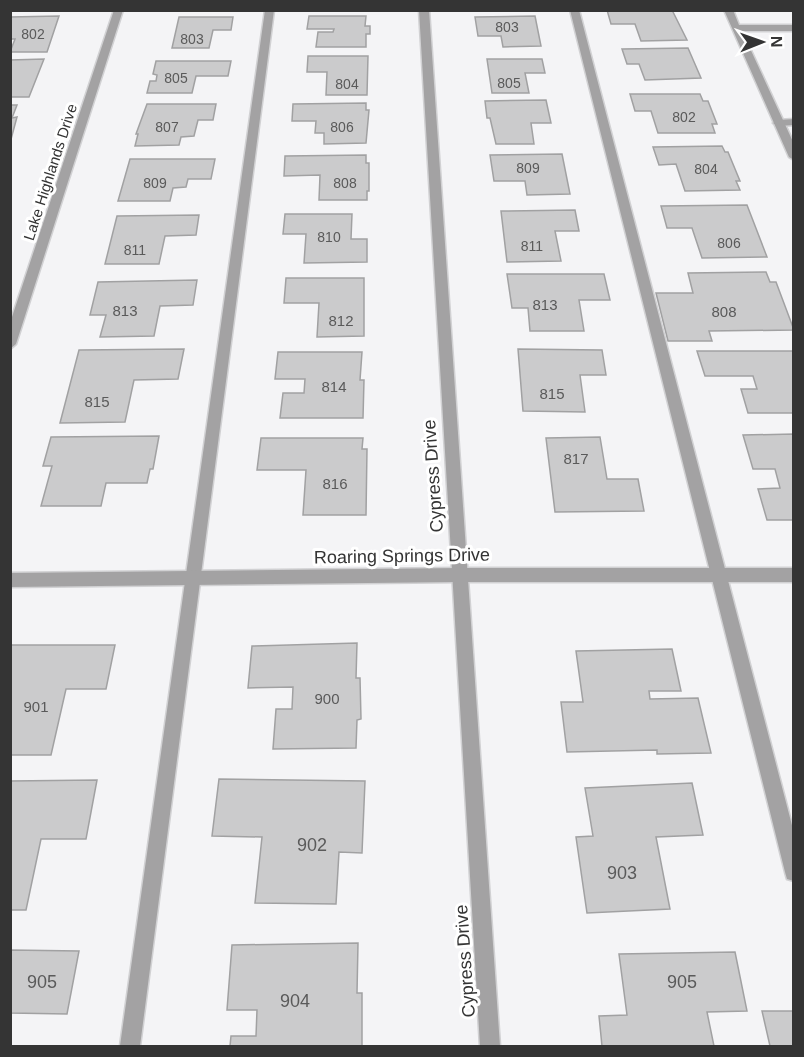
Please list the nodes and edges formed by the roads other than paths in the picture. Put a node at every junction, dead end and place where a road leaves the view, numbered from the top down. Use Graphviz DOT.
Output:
graph roads {
  1 [pos="119,10"];
  2 [pos="270,10"];
  3 [pos="424,10"];
  4 [pos="574,10"];
  5 [pos="728,10"];
  6 [pos="736,28"];
  7 [pos="794,28"];
  8 [pos="794,122"];
  9 [pos="778,123"];
  10 [pos="794,157"];
  11 [pos="10,344"];
  12 [pos="459,575"];
  13 [pos="720,575"];
  14 [pos="794,575"];
  15 [pos="194,579"];
  16 [pos="10,580"];
  17 [pos="794,872"];
  18 [pos="130,1047"];
  19 [pos="490,1047"];
  1 -- 11 [label="street, Lake Highlands Drive"];
  2 -- 15 [label="street"];
  3 -- 12 [label="street, Cypress Drive"];
  4 -- 13 [label="street"];
  5 -- 6 [label="street"];
  6 -- 7 [label="street"];
  6 -- 9 [label="street"];
  8 -- 9 [label="street"];
  9 -- 10 [label="street"];
  12 -- 13 [label="street, Roaring Springs Drive"];
  12 -- 15 [label="street, Roaring Springs Drive"];
  12 -- 19 [label="street, Cypress Drive"];
  13 -- 14 [label="street, Roaring Springs Drive"];
  13 -- 17 [label="street"];
  15 -- 16 [label="street, Roaring Springs Drive"];
  15 -- 18 [label="street"];
}
